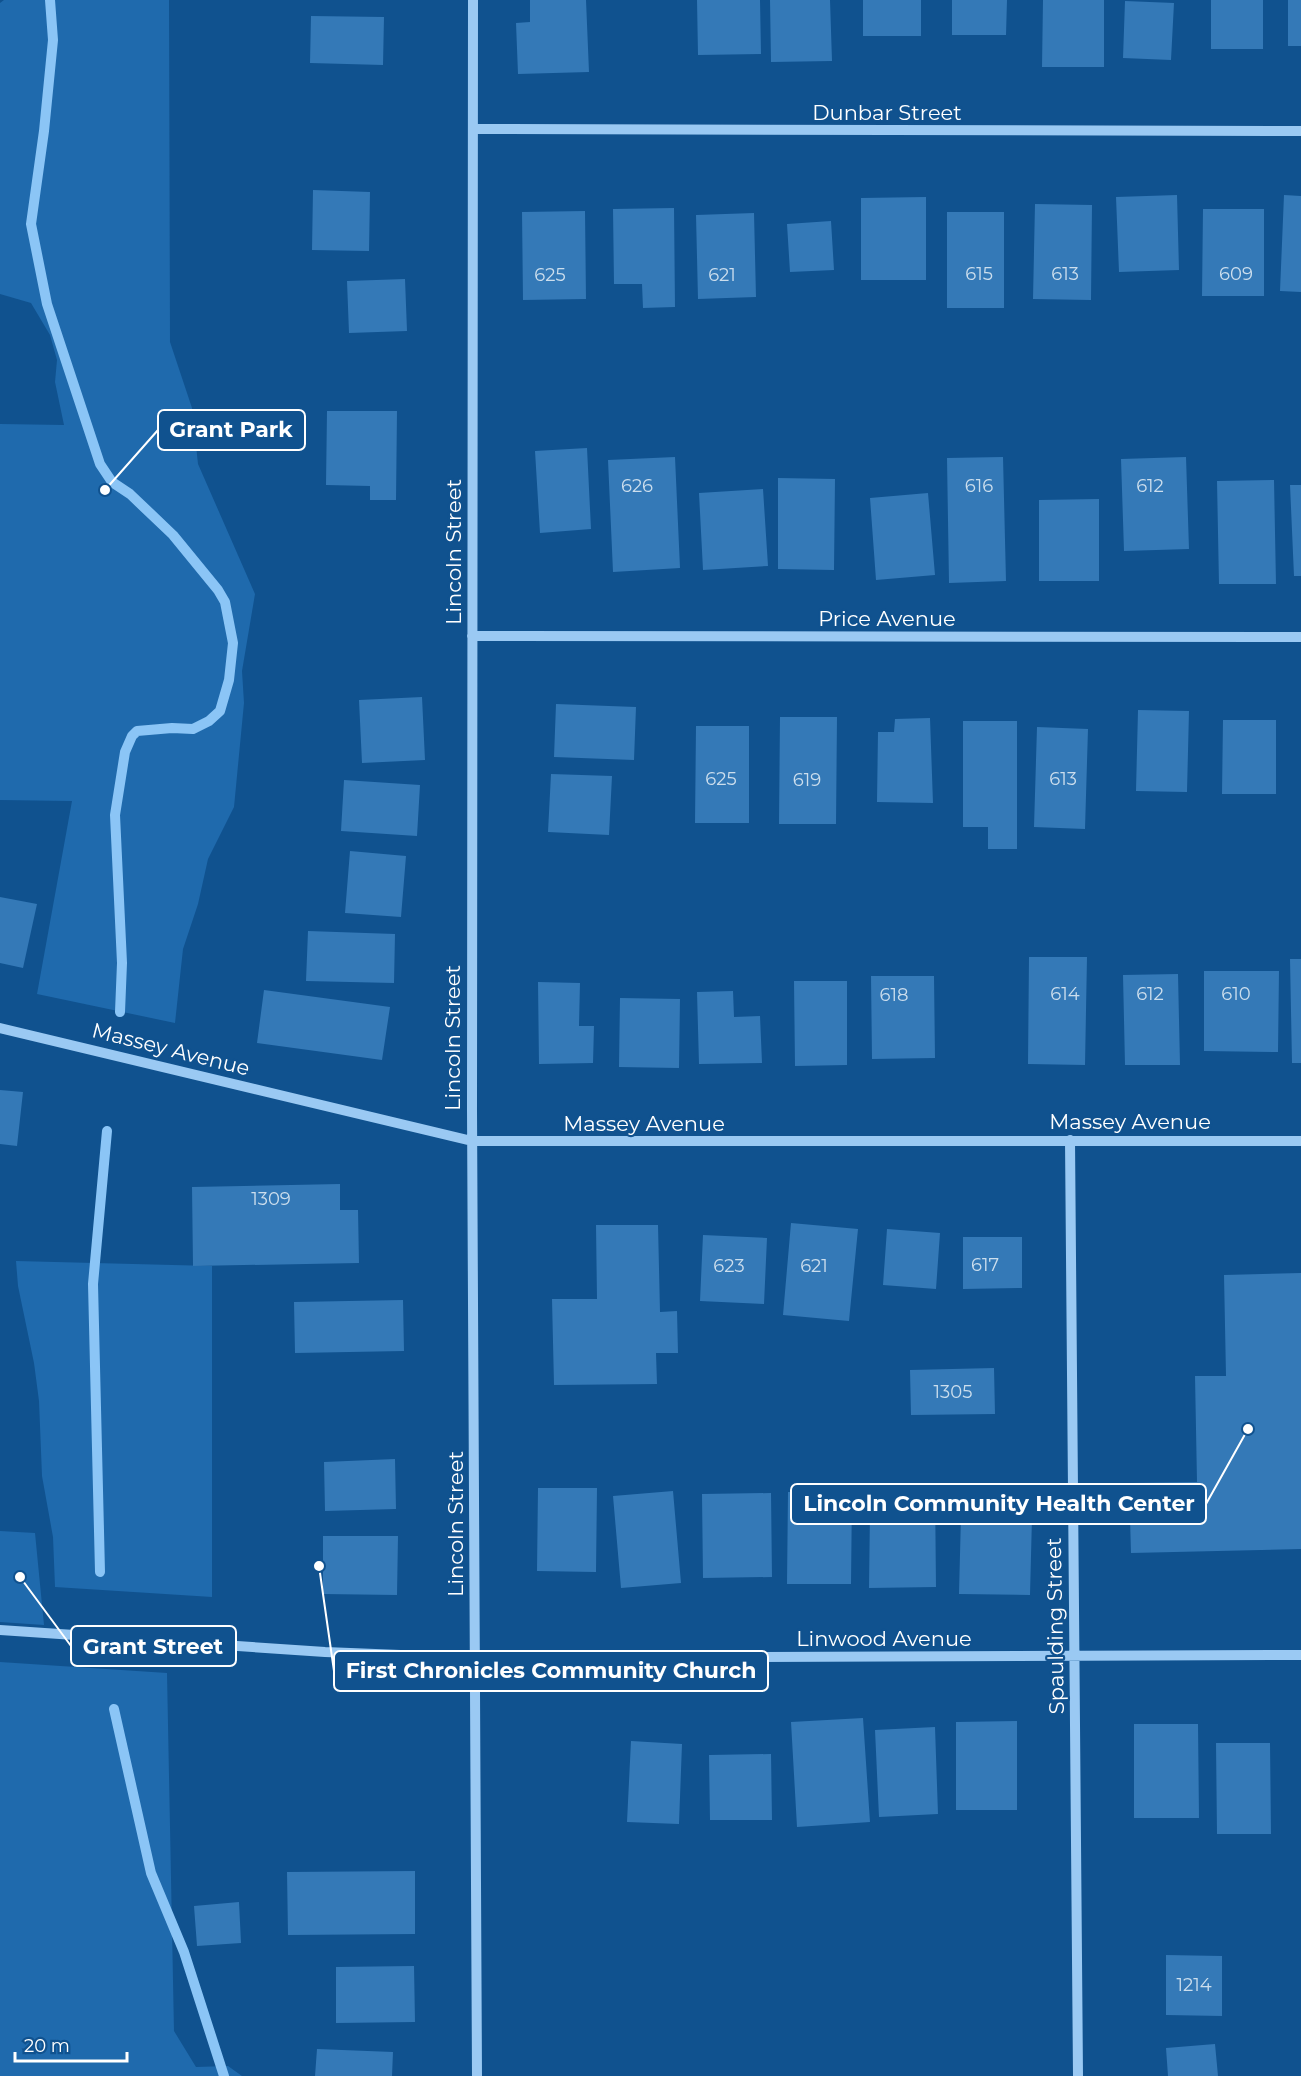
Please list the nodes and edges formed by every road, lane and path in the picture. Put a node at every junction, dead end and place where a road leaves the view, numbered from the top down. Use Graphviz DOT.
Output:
graph roads {
  1 [pos="473,0"];
  2 [pos="473,129"];
  3 [pos="1301,131"];
  4 [pos="472,636"];
  5 [pos="1301,638"];
  6 [pos="0,1028"];
  7 [pos="1070,1140"];
  8 [pos="472,1141"];
  9 [pos="1301,1141"];
  10 [pos="0,1630"];
  11 [pos="1301,1654"];
  12 [pos="1075,1656"];
  13 [pos="476,1658"];
  14 [pos="477,2076"];
  15 [pos="1078,2076"];
  1 -- 2 [label="street, Lincoln Street"];
  2 -- 3 [label="street, Dunbar Street"];
  2 -- 4 [label="street, Lincoln Street"];
  4 -- 5 [label="street, Price Avenue"];
  4 -- 8 [label="street, Lincoln Street"];
  6 -- 8 [label="street, Massey Avenue"];
  7 -- 8 [label="street, Massey Avenue"];
  7 -- 9 [label="street, Massey Avenue"];
  7 -- 12 [label="street, Spaulding Street"];
  8 -- 13 [label="street, Lincoln Street"];
  10 -- 13 [label="street, Linwood Avenue"];
  11 -- 12 [label="street, Linwood Avenue"];
  12 -- 13 [label="street, Linwood Avenue"];
  12 -- 15 [label="street, Spaulding Street"];
  13 -- 14 [label="street, Lincoln Street"];
}
